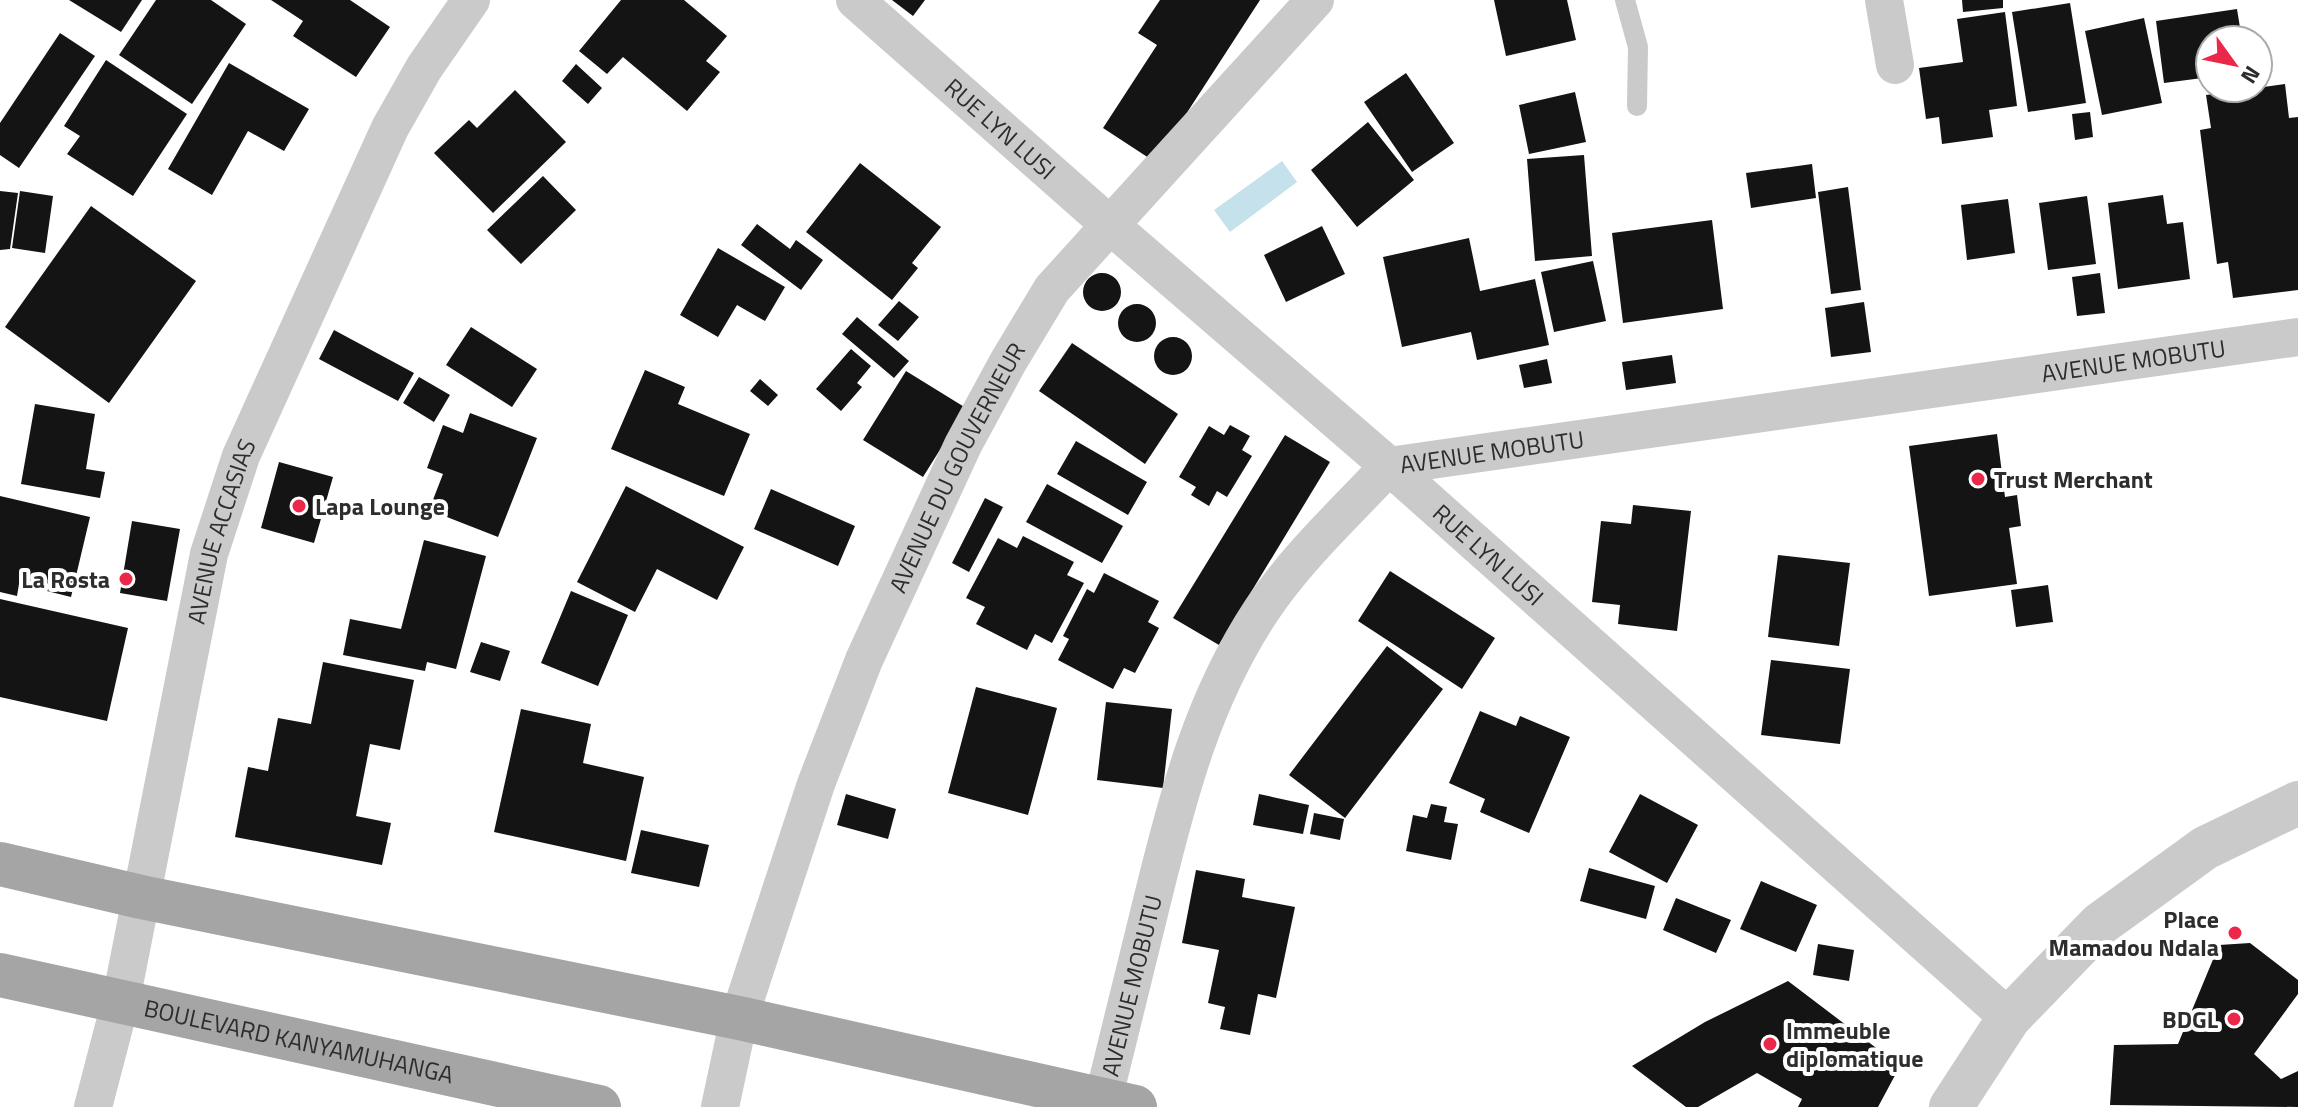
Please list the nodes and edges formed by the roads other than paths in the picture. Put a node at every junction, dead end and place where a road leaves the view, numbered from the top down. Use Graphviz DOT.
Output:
graph roads {
  1 [pos="471,0"];
  2 [pos="855,0"];
  3 [pos="1315,0"];
  4 [pos="1625,0"];
  5 [pos="1884,0"];
  6 [pos="1895,65"];
  7 [pos="1637,106"];
  8 [pos="1111,226"];
  9 [pos="2298,337"];
  10 [pos="1389,466"];
  11 [pos="2298,803"];
  12 [pos="0,864"];
  13 [pos="141,897"];
  14 [pos="0,975"];
  15 [pos="121,1000"];
  16 [pos="739,1018"];
  17 [pos="2009,1018"];
  18 [pos="1119,1103"];
  19 [pos="93,1107"];
  20 [pos="599,1107"];
  21 [pos="720,1107"];
  22 [pos="1951,1107"];
  1 -- 13 [label="street, AVENUE ACCASIAS"];
  2 -- 8 [label="street, RUE LYN LUSI"];
  3 -- 8 [label="street, AVENUE DU GOUVERNEUR"];
  4 -- 7 [label="lane"];
  5 -- 6 [label="street"];
  8 -- 10 [label="street, RUE LYN LUSI"];
  8 -- 16 [label="street, AVENUE DU GOUVERNEUR"];
  9 -- 10 [label="street, AVENUE MOBUTU"];
  10 -- 17 [label="street, RUE LYN LUSI"];
  10 -- 18 [label="street, AVENUE MOBUTU"];
  11 -- 17 [label="street"];
  12 -- 13 [label="main road"];
  13 -- 15 [label="street, AVENUE ACCASIAS"];
  13 -- 16 [label="main road"];
  14 -- 15 [label="main road, BOULEVARD KANYAMUHANGA"];
  15 -- 19 [label="street, AVENUE ACCASIAS"];
  15 -- 20 [label="main road, BOULEVARD KANYAMUHANGA"];
  16 -- 18 [label="main road"];
  16 -- 21 [label="street, AVENUE DU GOUVERNEUR"];
  17 -- 22 [label="street"];
}
